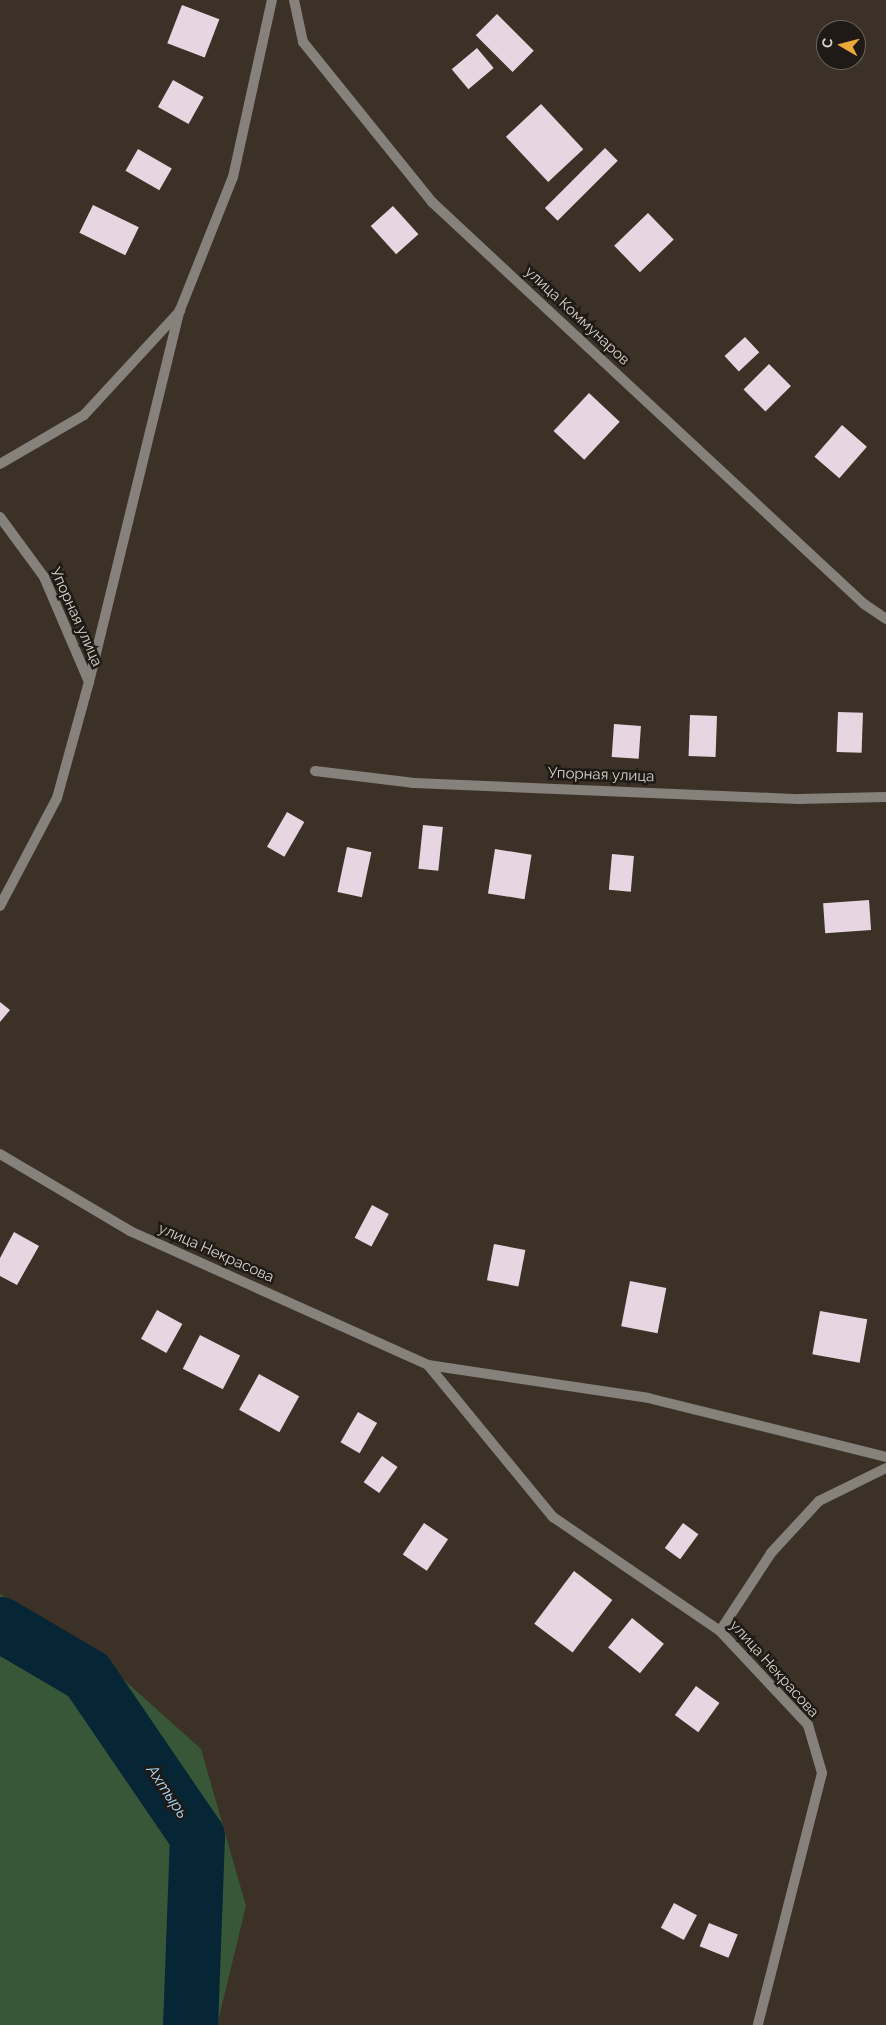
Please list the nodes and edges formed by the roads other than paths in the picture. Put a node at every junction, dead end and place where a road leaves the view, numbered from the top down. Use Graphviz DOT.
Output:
graph roads {
  1 [pos="272,0"];
  2 [pos="294,0"];
  3 [pos="180,310"];
  4 [pos="0,464"];
  5 [pos="0,517"];
  6 [pos="886,619"];
  7 [pos="88,682"];
  8 [pos="315,771"];
  9 [pos="886,797"];
  10 [pos="0,906"];
  11 [pos="0,1154"];
  12 [pos="428,1365"];
  13 [pos="886,1457"];
  14 [pos="886,1468"];
  15 [pos="720,1631"];
  16 [pos="758,2025"];
  1 -- 3 [label="street"];
  2 -- 6 [label="street, улица Коммунаров"];
  3 -- 4 [label="street"];
  3 -- 7 [label="street"];
  5 -- 7 [label="street, Упорная улица"];
  7 -- 10 [label="street"];
  8 -- 9 [label="street, Упорная улица"];
  11 -- 12 [label="street, улица Некрасова"];
  12 -- 13 [label="street, улица Некрасова"];
  12 -- 15 [label="street, улица Некрасова"];
  14 -- 15 [label="street"];
  15 -- 16 [label="street, улица Некрасова"];
}
